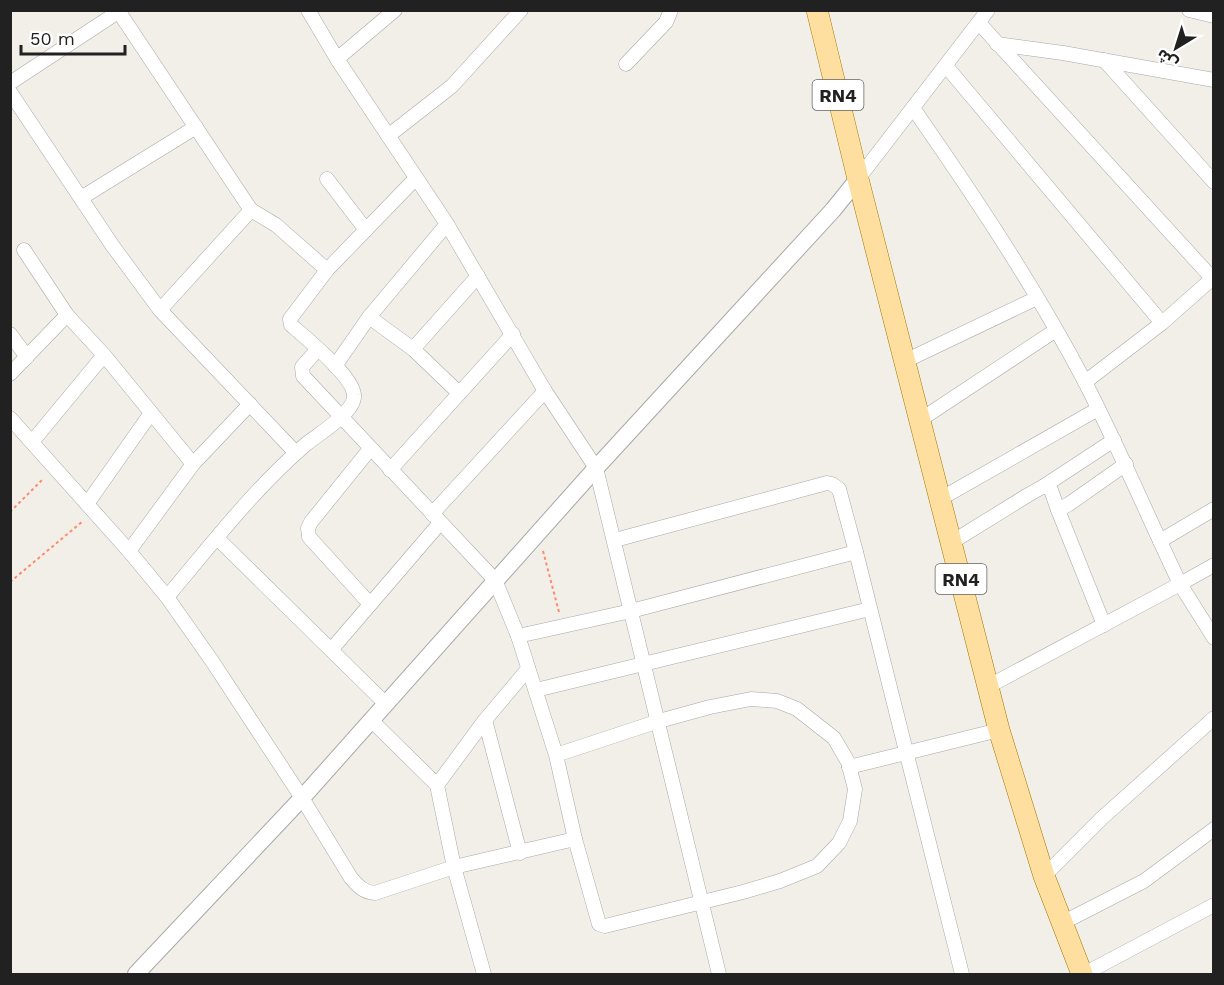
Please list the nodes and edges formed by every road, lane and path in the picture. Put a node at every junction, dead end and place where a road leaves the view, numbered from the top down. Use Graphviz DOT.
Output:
graph roads {
  1 [pos="308,10"];
  2 [pos="395,10"];
  3 [pos="521,10"];
  4 [pos="671,10"];
  5 [pos="818,10"];
  6 [pos="988,10"];
  7 [pos="1190,10"];
  8 [pos="120,11"];
  9 [pos="1214,16"];
  10 [pos="979,23"];
  11 [pos="998,44"];
  12 [pos="337,59"];
  13 [pos="1104,60"];
  14 [pos="626,64"];
  15 [pos="946,66"];
  16 [pos="1214,80"];
  17 [pos="10,83"];
  18 [pos="10,92"];
  19 [pos="913,108"];
  20 [pos="196,127"];
  21 [pos="388,136"];
  22 [pos="416,178"];
  23 [pos="327,179"];
  24 [pos="858,179"];
  25 [pos="1214,182"];
  26 [pos="81,198"];
  27 [pos="251,210"];
  28 [pos="447,224"];
  29 [pos="366,230"];
  30 [pos="24,250"];
  31 [pos="327,270"];
  32 [pos="478,276"];
  33 [pos="1213,278"];
  34 [pos="1037,298"];
  35 [pos="160,310"];
  36 [pos="67,315"];
  37 [pos="369,317"];
  38 [pos="1162,323"];
  39 [pos="1056,330"];
  40 [pos="10,334"];
  41 [pos="513,334"];
  42 [pos="318,349"];
  43 [pos="413,349"];
  44 [pos="104,355"];
  45 [pos="27,357"];
  46 [pos="905,361"];
  47 [pos="335,366"];
  48 [pos="10,374"];
  49 [pos="1084,382"];
  50 [pos="545,391"];
  51 [pos="459,393"];
  52 [pos="250,404"];
  53 [pos="1098,409"];
  54 [pos="151,413"];
  55 [pos="341,417"];
  56 [pos="11,420"];
  57 [pos="920,420"];
  58 [pos="1114,440"];
  59 [pos="32,442"];
  60 [pos="370,449"];
  61 [pos="296,453"];
  62 [pos="193,464"];
  63 [pos="1126,464"];
  64 [pos="55,468"];
  65 [pos="596,468"];
  66 [pos="390,470"];
  67 [pos="1044,486"];
  68 [pos="940,499"];
  69 [pos="91,508"];
  70 [pos="1214,509"];
  71 [pos="1058,510"];
  72 [pos="10,512"];
  73 [pos="436,518"];
  74 [pos="538,533"];
  75 [pos="217,538"];
  76 [pos="615,540"];
  77 [pos="1160,541"];
  78 [pos="952,542"];
  79 [pos="129,551"];
  80 [pos="856,552"];
  81 [pos="1214,565"];
  82 [pos="495,580"];
  83 [pos="10,582"];
  84 [pos="1180,584"];
  85 [pos="167,597"];
  86 [pos="370,604"];
  87 [pos="870,609"];
  88 [pos="631,611"];
  89 [pos="1104,625"];
  90 [pos="563,626"];
  91 [pos="1211,630"];
  92 [pos="518,636"];
  93 [pos="331,650"];
  94 [pos="644,665"];
  95 [pos="528,669"];
  96 [pos="988,686"];
  97 [pos="536,690"];
  98 [pos="386,704"];
  99 [pos="1214,717"];
  100 [pos="371,720"];
  101 [pos="485,720"];
  102 [pos="658,721"];
  103 [pos="999,730"];
  104 [pos="906,752"];
  105 [pos="556,755"];
  106 [pos="849,767"];
  107 [pos="437,785"];
  108 [pos="302,798"];
  109 [pos="1214,829"];
  110 [pos="575,839"];
  111 [pos="520,853"];
  112 [pos="454,867"];
  113 [pos="1044,876"];
  114 [pos="702,901"];
  115 [pos="1214,905"];
  116 [pos="1062,923"];
  117 [pos="136,975"];
  118 [pos="484,975"];
  119 [pos="719,975"];
  120 [pos="962,975"];
  121 [pos="1083,975"];
  1 -- 12 [label="street"];
  2 -- 12 [label="street"];
  3 -- 21 [label="street"];
  4 -- 14 [label="street"];
  5 -- 24 [label="main road, RN4"];
  6 -- 10 [label="street"];
  7 -- 9 [label="street"];
  8 -- 17 [label="street"];
  8 -- 20 [label="street"];
  10 -- 11 [label="street"];
  10 -- 15 [label="street"];
  11 -- 13 [label="street"];
  11 -- 33 [label="street"];
  12 -- 21 [label="street"];
  13 -- 16 [label="street"];
  13 -- 25 [label="street"];
  15 -- 19 [label="street"];
  15 -- 38 [label="street"];
  18 -- 26 [label="street"];
  19 -- 24 [label="street"];
  19 -- 34 [label="street"];
  20 -- 26 [label="street"];
  20 -- 27 [label="street"];
  21 -- 22 [label="street"];
  22 -- 28 [label="street"];
  22 -- 29 [label="street"];
  23 -- 29 [label="street"];
  24 -- 46 [label="main road, RN4"];
  24 -- 65 [label="street"];
  26 -- 35 [label="street"];
  27 -- 31 [label="street"];
  27 -- 35 [label="street"];
  28 -- 32 [label="street"];
  28 -- 37 [label="street"];
  29 -- 31 [label="street"];
  30 -- 36 [label="street"];
  31 -- 42 [label="street"];
  32 -- 41 [label="street"];
  32 -- 43 [label="street"];
  33 -- 38 [label="street"];
  34 -- 39 [label="street"];
  34 -- 46 [label="street"];
  35 -- 52 [label="street"];
  36 -- 44 [label="street"];
  36 -- 45 [label="street"];
  37 -- 43 [label="street"];
  37 -- 47 [label="street"];
  38 -- 49 [label="street"];
  39 -- 49 [label="street"];
  39 -- 57 [label="street"];
  40 -- 45 [label="street"];
  41 -- 50 [label="street"];
  41 -- 51 [label="street"];
  42 -- 47 [label="street"];
  42 -- 55 [label="street"];
  43 -- 51 [label="street"];
  44 -- 54 [label="street"];
  44 -- 59 [label="street"];
  45 -- 48 [label="street"];
  46 -- 57 [label="main road, RN4"];
  47 -- 55 [label="street"];
  49 -- 53 [label="street"];
  50 -- 65 [label="street"];
  50 -- 73 [label="street"];
  51 -- 66 [label="street"];
  52 -- 61 [label="street"];
  52 -- 62 [label="street"];
  53 -- 58 [label="street"];
  53 -- 68 [label="street"];
  54 -- 62 [label="street"];
  54 -- 69 [label="street"];
  55 -- 60 [label="street"];
  55 -- 61 [label="street"];
  56 -- 59 [label="street"];
  57 -- 68 [label="main road, RN4"];
  58 -- 63 [label="street"];
  58 -- 67 [label="street"];
  59 -- 64 [label="street"];
  60 -- 66 [label="street"];
  60 -- 86 [label="street"];
  61 -- 75 [label="street"];
  62 -- 79 [label="street"];
  63 -- 71 [label="street"];
  63 -- 77 [label="street"];
  64 -- 69 [label="street"];
  64 -- 72 [label="path"];
  65 -- 74 [label="street"];
  65 -- 76 [label="street"];
  66 -- 73 [label="street"];
  67 -- 71 [label="street"];
  67 -- 78 [label="street"];
  68 -- 78 [label="main road, RN4"];
  69 -- 79 [label="street"];
  69 -- 83 [label="path"];
  70 -- 77 [label="street"];
  71 -- 89 [label="street"];
  73 -- 82 [label="street"];
  73 -- 86 [label="street"];
  74 -- 82 [label="street"];
  74 -- 90 [label="path"];
  75 -- 85 [label="street"];
  75 -- 93 [label="street"];
  76 -- 80 [label="street"];
  76 -- 88 [label="street"];
  77 -- 84 [label="street"];
  78 -- 96 [label="main road, RN4"];
  79 -- 85 [label="street"];
  80 -- 87 [label="street"];
  80 -- 88 [label="street"];
  81 -- 84 [label="street"];
  82 -- 92 [label="street"];
  82 -- 98 [label="street"];
  84 -- 89 [label="street"];
  84 -- 91 [label="street"];
  85 -- 108 [label="street"];
  86 -- 93 [label="street"];
  87 -- 94 [label="street"];
  87 -- 104 [label="street"];
  88 -- 90 [label="street"];
  88 -- 94 [label="street"];
  89 -- 96 [label="street"];
  90 -- 92 [label="street"];
  92 -- 95 [label="street"];
  93 -- 98 [label="street"];
  94 -- 97 [label="street"];
  94 -- 102 [label="street"];
  95 -- 97 [label="street"];
  95 -- 101 [label="street"];
  96 -- 103 [label="main road, RN4"];
  97 -- 105 [label="street"];
  98 -- 100 [label="street"];
  99 -- 113 [label="street"];
  100 -- 107 [label="street"];
  100 -- 108 [label="street"];
  101 -- 107 [label="street"];
  101 -- 111 [label="street"];
  102 -- 105 [label="street"];
  102 -- 106 [label="street"];
  102 -- 114 [label="street"];
  103 -- 104 [label="street"];
  103 -- 113 [label="main road, RN4"];
  104 -- 106 [label="street"];
  104 -- 120 [label="street"];
  105 -- 110 [label="street"];
  106 -- 114 [label="street"];
  107 -- 112 [label="street"];
  108 -- 112 [label="street"];
  108 -- 117 [label="street"];
  109 -- 116 [label="street"];
  110 -- 111 [label="street"];
  110 -- 114 [label="street"];
  111 -- 112 [label="street"];
  112 -- 118 [label="street"];
  113 -- 116 [label="main road, RN4"];
  114 -- 119 [label="street"];
  115 -- 121 [label="street"];
  116 -- 121 [label="main road, RN4"];
}
